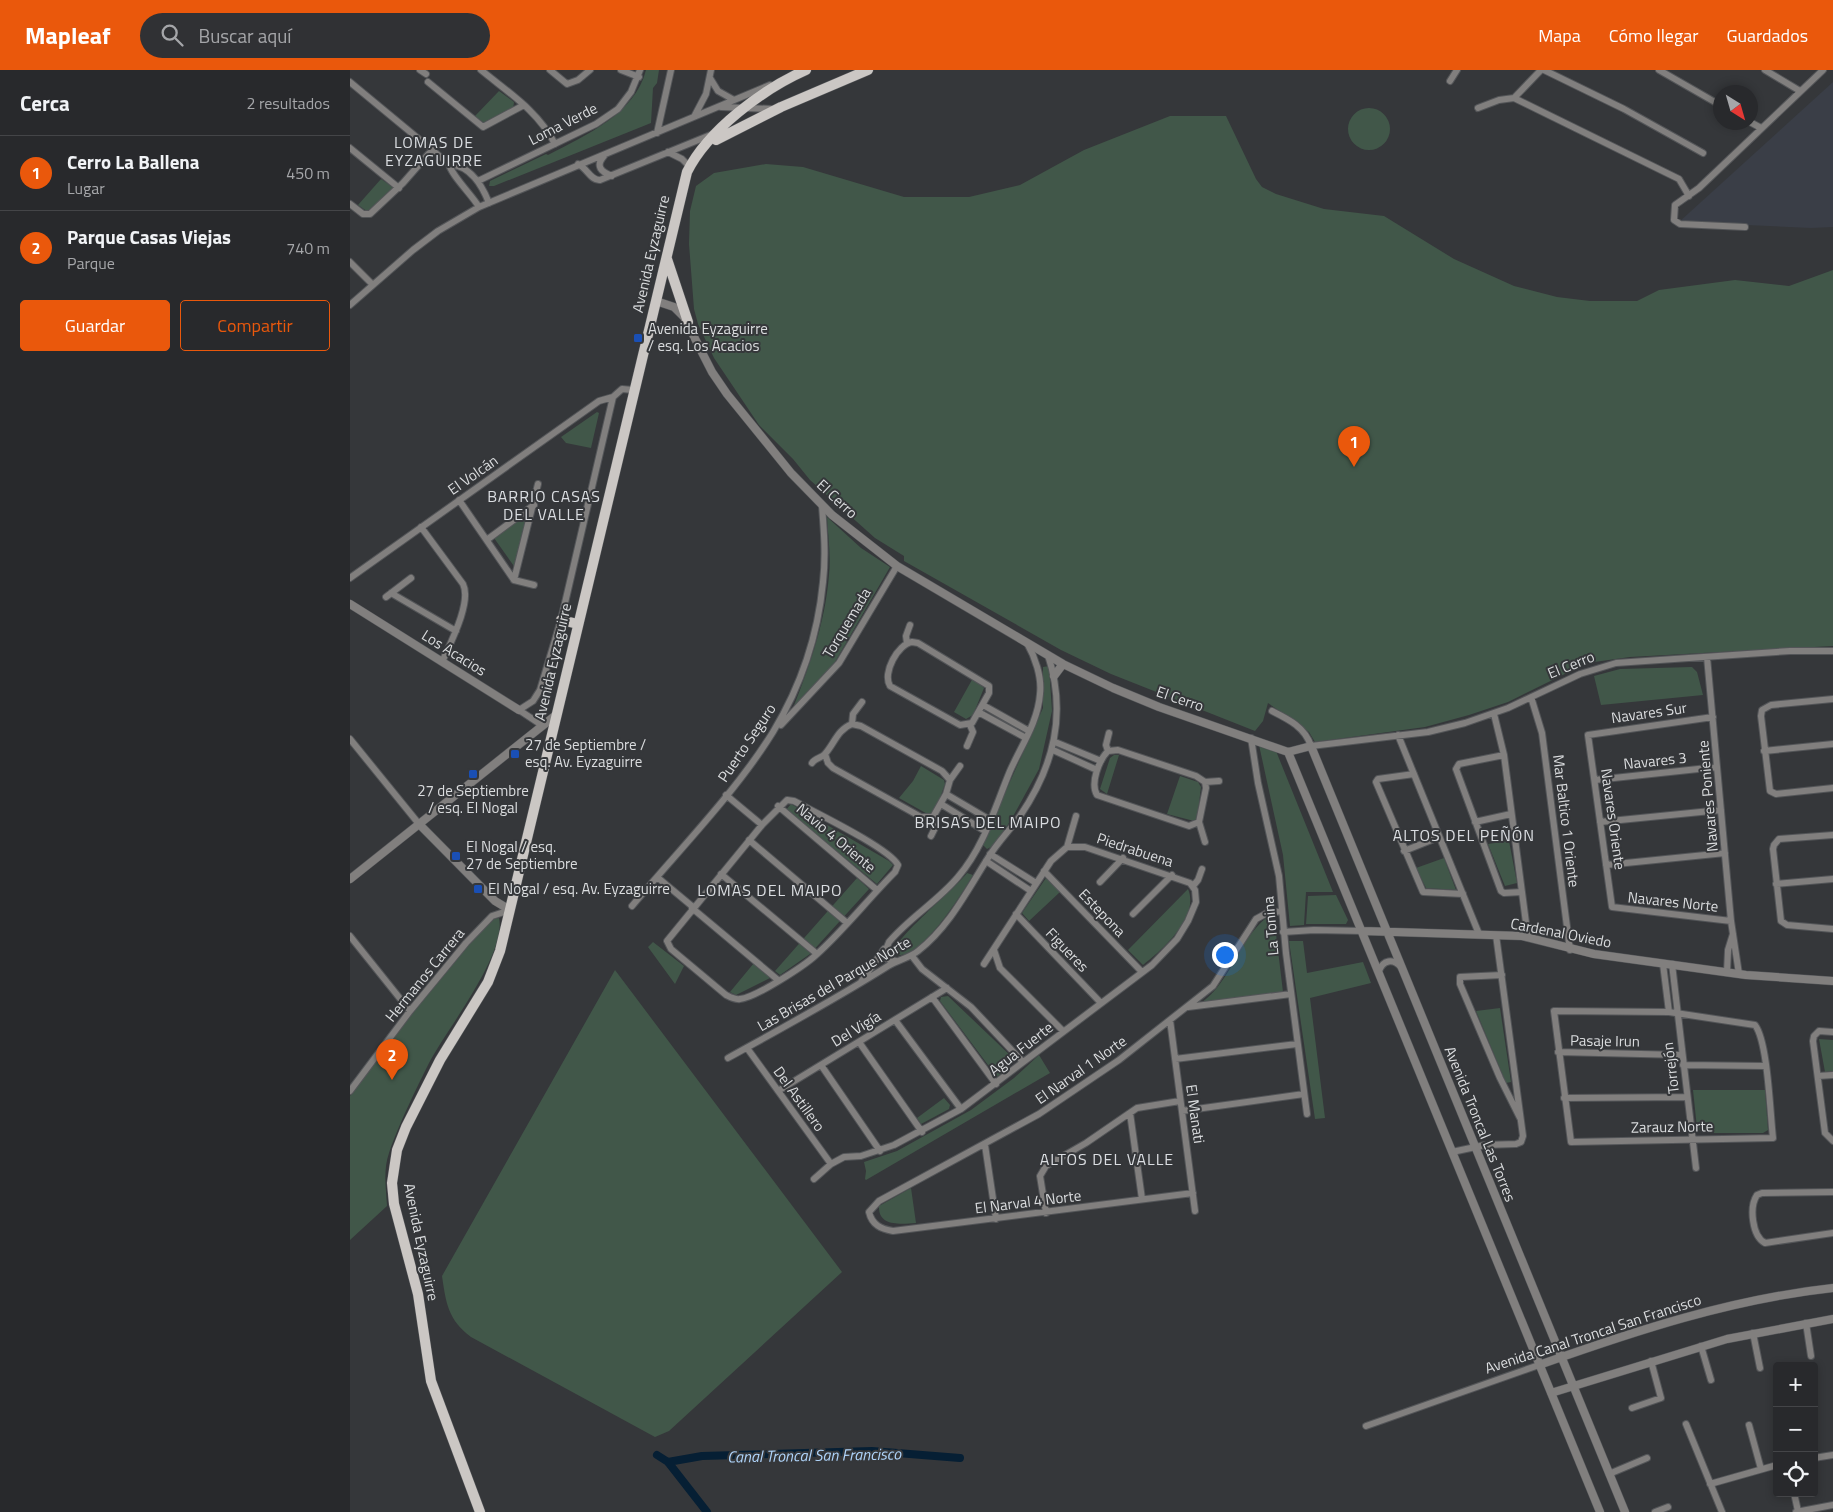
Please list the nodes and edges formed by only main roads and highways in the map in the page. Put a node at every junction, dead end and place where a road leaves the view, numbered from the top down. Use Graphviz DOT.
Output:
graph roads {
  1 [pos="806,70"];
  2 [pos="863,71"];
  3 [pos="701,150"];
  4 [pos="666,253"];
  5 [pos="688,322"];
  6 [pos="561,620"];
  7 [pos="578,624"];
  8 [pos="480,1512"];
  1 -- 3 [label="main road, Avenida Eyzaguirre"];
  2 -- 3 [label="main road, Avenida Eyzaguirre"];
  3 -- 4 [label="main road, Avenida Eyzaguirre"];
  4 -- 5 [label="main road"];
  4 -- 7 [label="main road, Avenida Eyzaguirre"];
  6 -- 7 [label="main road"];
  7 -- 8 [label="main road, Avenida Eyzaguirre"];
}
